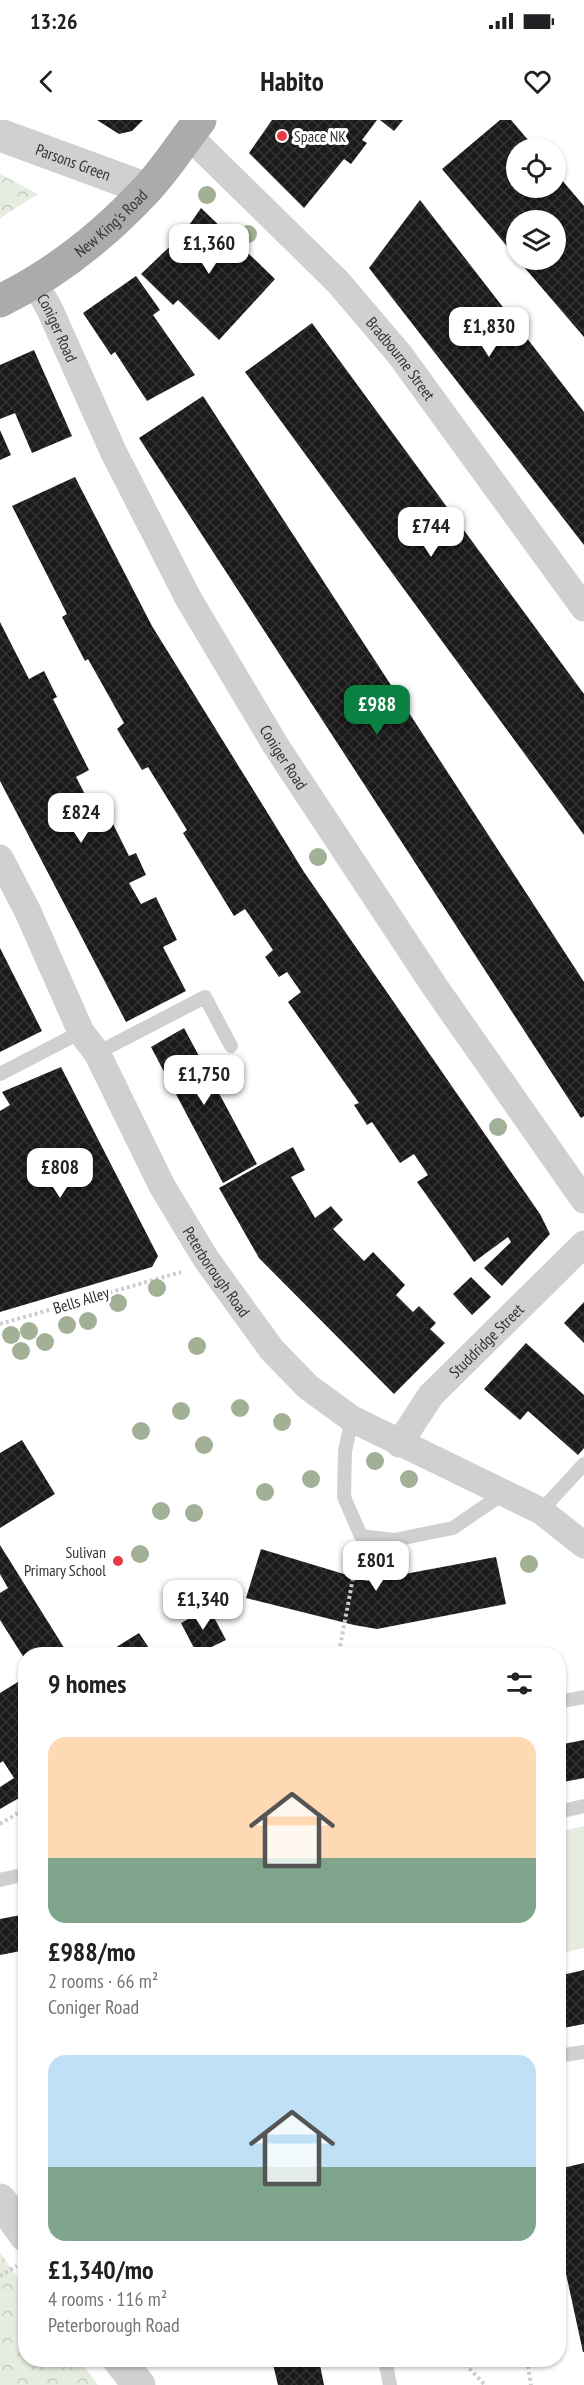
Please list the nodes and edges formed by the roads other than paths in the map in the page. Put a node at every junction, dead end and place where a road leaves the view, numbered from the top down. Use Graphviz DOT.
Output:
graph roads {
  1 [pos="194,128"];
  2 [pos="0,135"];
  3 [pos="147,189"];
  4 [pos="35,283"];
  5 [pos="0,301"];
  6 [pos="584,608"];
  7 [pos="0,858"];
  8 [pos="89,1042"];
  9 [pos="231,1046"];
  10 [pos="0,1074"];
  11 [pos="584,1200"];
  12 [pos="584,1244"];
  13 [pos="352,1419"];
  14 [pos="399,1444"];
  15 [pos="584,1464"];
  16 [pos="504,1493"];
  17 [pos="541,1511"];
  18 [pos="584,1545"];
  19 [pos="584,1697"];
  20 [pos="566,1700"];
  21 [pos="584,1806"];
  22 [pos="566,1810"];
  23 [pos="18,1876"];
  24 [pos="0,1880"];
  25 [pos="584,2052"];
  26 [pos="566,2055"];
  27 [pos="0,2200"];
  28 [pos="18,2225"];
  29 [pos="125,2367"];
  30 [pos="386,2367"];
  31 [pos="139,2385"];
  32 [pos="390,2385"];
  1 -- 3 [label="main road, New King's Road"];
  1 -- 6 [label="street, Bradbourne Street"];
  2 -- 3 [label="street, Parsons Green"];
  3 -- 4 [label="main road, New King's Road"];
  4 -- 5 [label="main road, New King's Road"];
  4 -- 11 [label="street, Coniger Road"];
  7 -- 8 [label="street, Peterborough Road"];
  8 -- 9 [label="lane"];
  8 -- 10 [label="lane"];
  8 -- 13 [label="street, Peterborough Road"];
  12 -- 14 [label="street, Studdridge Street"];
  13 -- 14 [label="street, Peterborough Road"];
  13 -- 16 [label="lane"];
  14 -- 16 [label="street, Peterborough Road"];
  15 -- 17 [label="lane"];
  16 -- 17 [label="street, Peterborough Road"];
  17 -- 18 [label="street, Peterborough Road"];
  19 -- 20 [label="lane"];
  21 -- 22 [label="lane"];
  23 -- 24 [label="lane"];
  25 -- 26 [label="lane"];
  27 -- 28 [label="street"];
  29 -- 31 [label="street"];
  30 -- 32 [label="lane"];
}
